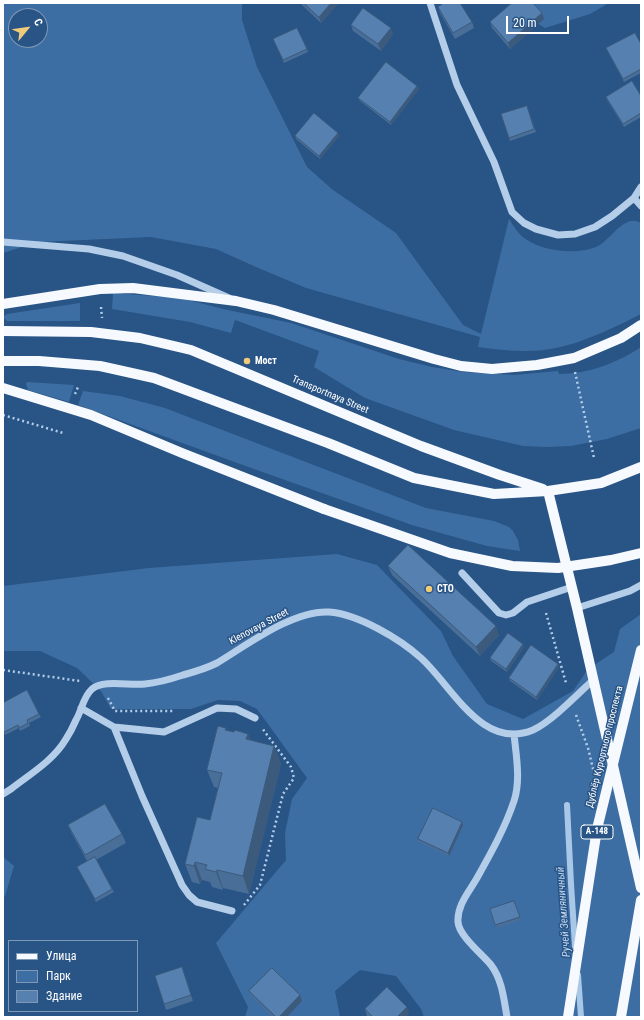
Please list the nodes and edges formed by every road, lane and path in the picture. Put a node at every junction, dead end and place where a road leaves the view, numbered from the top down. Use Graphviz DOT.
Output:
graph roads {
  1 [pos="430,3"];
  2 [pos="641,187"];
  3 [pos="634,198"];
  4 [pos="641,206"];
  5 [pos="3,242"];
  6 [pos="236,301"];
  7 [pos="3,304"];
  8 [pos="101,307"];
  9 [pos="103,321"];
  10 [pos="641,325"];
  11 [pos="3,331"];
  12 [pos="3,361"];
  13 [pos="575,371"];
  14 [pos="3,388"];
  15 [pos="3,415"];
  16 [pos="63,432"];
  17 [pos="594,458"];
  18 [pos="641,467"];
  19 [pos="548,491"];
  20 [pos="641,553"];
  21 [pos="462,573"];
  22 [pos="641,585"];
  23 [pos="572,587"];
  24 [pos="577,608"];
  25 [pos="546,612"];
  26 [pos="641,650"];
  27 [pos="3,670"];
  28 [pos="593,680"];
  29 [pos="566,683"];
  30 [pos="101,684"];
  31 [pos="81,708"];
  32 [pos="114,709"];
  33 [pos="178,711"];
  34 [pos="255,718"];
  35 [pos="114,727"];
  36 [pos="514,734"];
  37 [pos="3,794"];
  38 [pos="641,888"];
  39 [pos="641,900"];
  40 [pos="232,911"];
  41 [pos="507,1017"];
  42 [pos="568,1017"];
  43 [pos="621,1017"];
  1 -- 3 [label="street"];
  2 -- 3 [label="street"];
  3 -- 4 [label="street"];
  5 -- 6 [label="street"];
  6 -- 7 [label="main road"];
  6 -- 10 [label="main road"];
  8 -- 9 [label="path"];
  11 -- 19 [label="main road, Transportnaya Street"];
  12 -- 19 [label="main road, Transportnaya Street"];
  13 -- 17 [label="path"];
  14 -- 20 [label="main road, bridge"];
  15 -- 16 [label="path"];
  18 -- 19 [label="main road, Transportnaya Street"];
  19 -- 23 [label="main road"];
  21 -- 23 [label="street"];
  22 -- 24 [label="street"];
  23 -- 24 [label="main road"];
  24 -- 28 [label="main road"];
  25 -- 29 [label="path"];
  26 -- 42 [label="main road, Дублёр Курортного проспекта / А-148, bridge"];
  27 -- 30 [label="path"];
  28 -- 36 [label="street, Klenovaya Street"];
  28 -- 38 [label="main road"];
  30 -- 31 [label="street"];
  30 -- 36 [label="street, Klenovaya Street"];
  31 -- 35 [label="street"];
  31 -- 37 [label="street"];
  32 -- 33 [label="path"];
  34 -- 35 [label="street"];
  34 -- 40 [label="path"];
  35 -- 40 [label="street"];
  36 -- 41 [label="street"];
  39 -- 43 [label="main road, bridge"];
}
